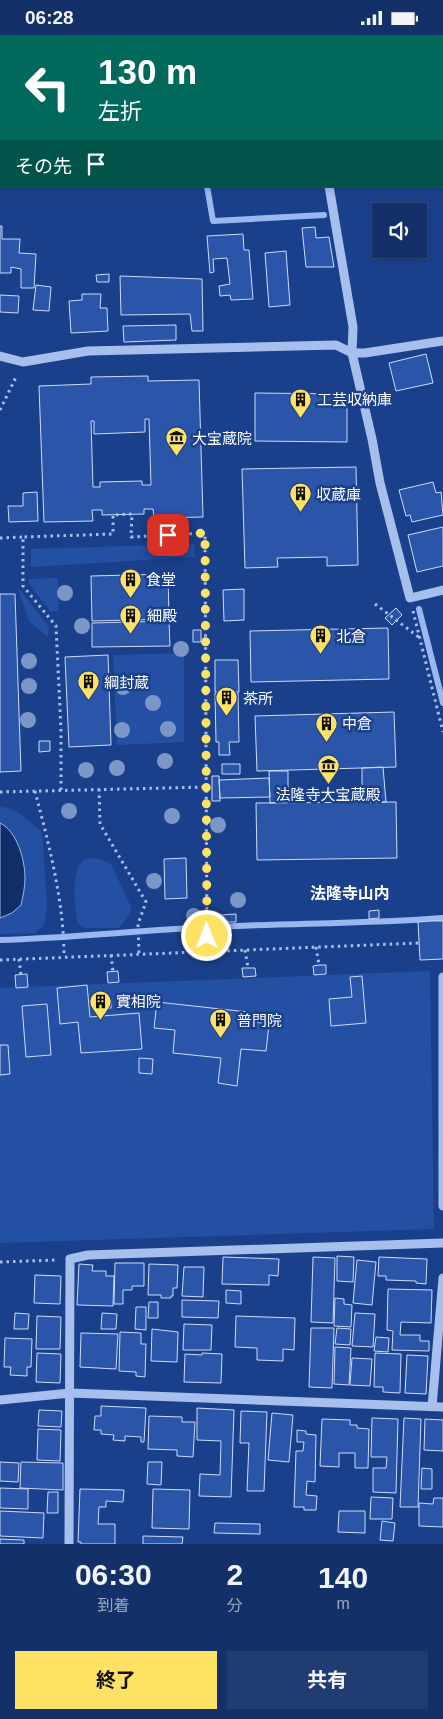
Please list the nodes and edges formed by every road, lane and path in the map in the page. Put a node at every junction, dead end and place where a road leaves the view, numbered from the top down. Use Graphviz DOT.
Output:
graph roads {
  1 [pos="329,187"];
  2 [pos="443,341"];
  3 [pos="352,353"];
  4 [pos="0,357"];
  5 [pos="23,362"];
  6 [pos="0,411"];
  7 [pos="23,537"];
  8 [pos="0,538"];
  9 [pos="443,590"];
  10 [pos="410,598"];
  11 [pos="375,604"];
  12 [pos="420,638"];
  13 [pos="443,732"];
  14 [pos="206,787"];
  15 [pos="99,789"];
  16 [pos="61,790"];
  17 [pos="36,791"];
  18 [pos="0,792"];
  19 [pos="419,943"];
  20 [pos="316,947"];
  21 [pos="245,950"];
  22 [pos="207,951"];
  23 [pos="139,954"];
  24 [pos="111,955"];
  25 [pos="64,957"];
  26 [pos="19,959"];
  27 [pos="0,960"];
  28 [pos="319,965"];
  29 [pos="248,968"];
  30 [pos="113,972"];
  31 [pos="20,975"];
  32 [pos="443,977"];
  33 [pos="443,1184"];
  34 [pos="443,1207"];
  35 [pos="443,1243"];
  36 [pos="70,1259"];
  37 [pos="0,1262"];
  38 [pos="443,1278"];
  39 [pos="70,1393"];
  40 [pos="0,1400"];
  41 [pos="432,1407"];
  42 [pos="443,1407"];
  43 [pos="69,1544"];
  1 -- 3 [label="street"];
  2 -- 3 [label="street"];
  3 -- 5 [label="street"];
  3 -- 10 [label="street"];
  4 -- 5 [label="street"];
  5 -- 6 [label="path"];
  7 -- 8 [label="path"];
  7 -- 14 [label="path"];
  7 -- 16 [label="path"];
  9 -- 10 [label="street"];
  10 -- 12 [label="path"];
  11 -- 12 [label="path"];
  12 -- 13 [label="path"];
  14 -- 15 [label="path"];
  14 -- 22 [label="path"];
  15 -- 16 [label="path"];
  15 -- 23 [label="path"];
  16 -- 17 [label="path"];
  17 -- 18 [label="path"];
  17 -- 25 [label="path"];
  19 -- 20 [label="path"];
  20 -- 21 [label="path"];
  20 -- 28 [label="path"];
  21 -- 22 [label="path"];
  21 -- 29 [label="path"];
  22 -- 23 [label="path"];
  23 -- 24 [label="path"];
  24 -- 25 [label="path"];
  24 -- 30 [label="path"];
  25 -- 26 [label="path"];
  26 -- 27 [label="path"];
  26 -- 31 [label="path"];
  32 -- 33 [label="street"];
  33 -- 34 [label="street"];
  35 -- 36 [label="street"];
  36 -- 37 [label="path"];
  36 -- 39 [label="street"];
  38 -- 41 [label="street"];
  39 -- 40 [label="street"];
  39 -- 41 [label="street"];
  39 -- 43 [label="street"];
  41 -- 42 [label="street"];
}
